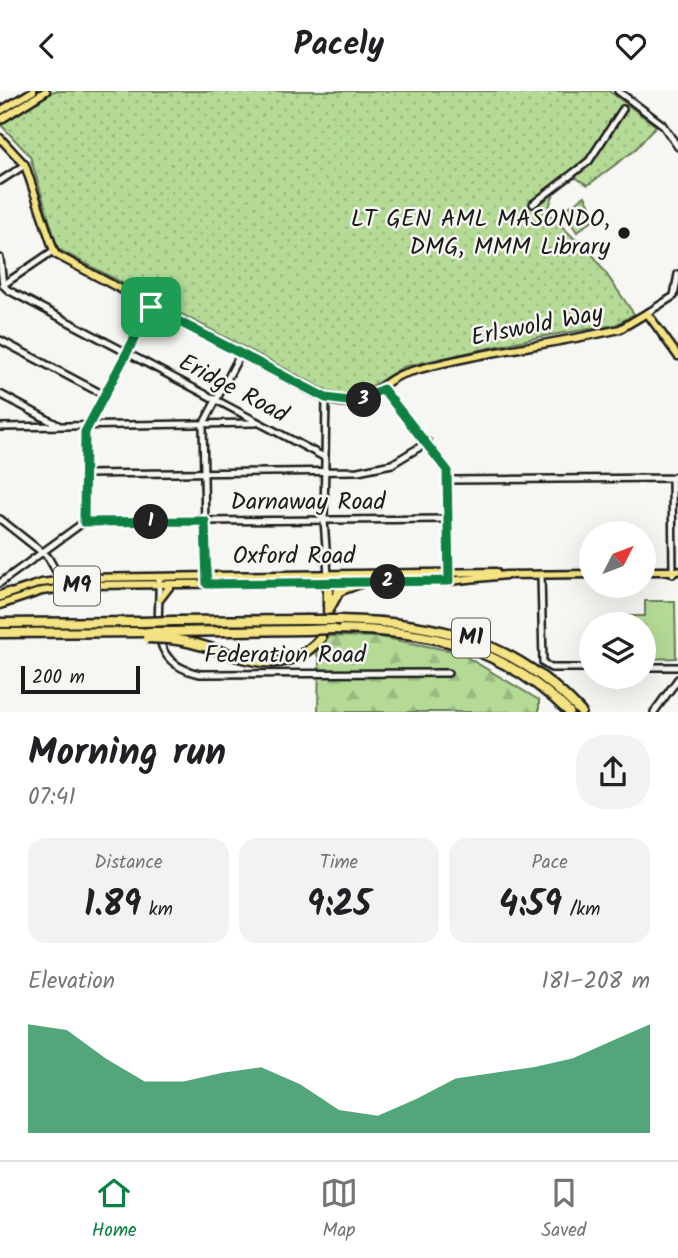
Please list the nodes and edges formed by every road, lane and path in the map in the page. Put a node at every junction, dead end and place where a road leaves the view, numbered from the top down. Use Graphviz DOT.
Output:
graph roads {
  1 [pos="618,91"];
  2 [pos="39,92"];
  3 [pos="624,109"];
  4 [pos="0,111"];
  5 [pos="0,120"];
  6 [pos="0,138"];
  7 [pos="9,146"];
  8 [pos="678,147"];
  9 [pos="0,152"];
  10 [pos="25,165"];
  11 [pos="0,181"];
  12 [pos="533,204"];
  13 [pos="53,251"];
  14 [pos="0,258"];
  15 [pos="678,274"];
  16 [pos="1,286"];
  17 [pos="676,295"];
  18 [pos="151,307"];
  19 [pos="648,313"];
  20 [pos="0,340"];
  21 [pos="126,352"];
  22 [pos="241,353"];
  23 [pos="678,356"];
  24 [pos="383,389"];
  25 [pos="0,394"];
  26 [pos="102,394"];
  27 [pos="326,398"];
  28 [pos="215,399"];
  29 [pos="258,423"];
  30 [pos="203,425"];
  31 [pos="0,426"];
  32 [pos="60,426"];
  33 [pos="87,426"];
  34 [pos="428,442"];
  35 [pos="324,457"];
  36 [pos="324,472"];
  37 [pos="202,473"];
  38 [pos="85,474"];
  39 [pos="675,476"];
  40 [pos="449,479"];
  41 [pos="0,519"];
  42 [pos="448,519"];
  43 [pos="324,520"];
  44 [pos="205,521"];
  45 [pos="84,522"];
  46 [pos="43,552"];
  47 [pos="675,572"];
  48 [pos="541,573"];
  49 [pos="579,573"];
  50 [pos="656,573"];
  51 [pos="159,577"];
  52 [pos="449,577"];
  53 [pos="328,579"];
  54 [pos="61,580"];
  55 [pos="207,580"];
  56 [pos="1,582"];
  57 [pos="360,583"];
  58 [pos="146,585"];
  59 [pos="160,585"];
  60 [pos="171,585"];
  61 [pos="3,595"];
  62 [pos="160,598"];
  63 [pos="0,605"];
  64 [pos="0,623"];
  65 [pos="0,633"];
  66 [pos="169,635"];
  67 [pos="321,638"];
  68 [pos="656,667"];
  69 [pos="678,667"];
  70 [pos="579,668"];
  71 [pos="449,673"];
  72 [pos="678,679"];
  73 [pos="569,712"];
  74 [pos="581,712"];
  75 [pos="654,712"];
  1 -- 8 [label="street"];
  2 -- 4 [label="main road"];
  2 -- 5 [label="main road"];
  3 -- 12 [label="street"];
  6 -- 7 [label="main road"];
  7 -- 9 [label="street"];
  7 -- 10 [label="main road"];
  10 -- 11 [label="street"];
  10 -- 13 [label="main road"];
  13 -- 16 [label="street"];
  13 -- 18 [label="main road"];
  14 -- 16 [label="street"];
  15 -- 17 [label="street, Erlswold Way"];
  16 -- 21 [label="street, Eridge Road"];
  17 -- 19 [label="street, Erlswold Way"];
  18 -- 21 [label="street"];
  18 -- 22 [label="main road"];
  19 -- 23 [label="main road"];
  19 -- 24 [label="main road, Erlswold Way"];
  20 -- 26 [label="street"];
  21 -- 26 [label="street"];
  21 -- 28 [label="street, Eridge Road"];
  22 -- 27 [label="main road"];
  22 -- 28 [label="street"];
  24 -- 27 [label="main road, Erlswold Way"];
  24 -- 34 [label="street"];
  25 -- 32 [label="street"];
  26 -- 33 [label="street"];
  27 -- 35 [label="street"];
  28 -- 29 [label="street, Eridge Road"];
  28 -- 30 [label="street"];
  29 -- 30 [label="street"];
  29 -- 35 [label="street, Eridge Road"];
  30 -- 33 [label="street"];
  30 -- 37 [label="street"];
  31 -- 32 [label="street"];
  32 -- 33 [label="street"];
  33 -- 38 [label="street"];
  34 -- 36 [label="street"];
  34 -- 40 [label="street"];
  35 -- 36 [label="street"];
  36 -- 37 [label="street"];
  36 -- 43 [label="street"];
  37 -- 38 [label="street"];
  37 -- 44 [label="street"];
  38 -- 45 [label="street"];
  39 -- 40 [label="street"];
  39 -- 47 [label="street"];
  40 -- 42 [label="street"];
  41 -- 46 [label="street"];
  42 -- 43 [label="street, Darnaway Road"];
  42 -- 52 [label="street"];
  43 -- 44 [label="street, Darnaway Road"];
  43 -- 53 [label="street"];
  44 -- 45 [label="street, Darnaway Road"];
  44 -- 55 [label="street"];
  45 -- 46 [label="street"];
  46 -- 54 [label="street"];
  46 -- 56 [label="street"];
  47 -- 50 [label="main road"];
  48 -- 49 [label="main road, Oxford Road / M9"];
  48 -- 52 [label="main road, Oxford Road / M9"];
  48 -- 70 [label="street"];
  51 -- 54 [label="main road, Oxford Road / M9"];
  51 -- 55 [label="main road, Oxford Road / M9"];
  51 -- 59 [label="street, Federation Road"];
  52 -- 53 [label="main road, Oxford Road / M9"];
  52 -- 57 [label="main road, Oxford Road / M9"];
  53 -- 55 [label="main road, Oxford Road / M9"];
  53 -- 57 [label="main road, Oxford Road / M9"];
  53 -- 57 [label="highway"];
  54 -- 61 [label="main road, Oxford Road / M9"];
  55 -- 60 [label="main road, Oxford Road / M9"];
  58 -- 59 [label="main road, Oxford Road / M9"];
  58 -- 62 [label="main road"];
  58 -- 63 [label="main road, Oxford Road / M9"];
  59 -- 60 [label="main road, Oxford Road / M9"];
  59 -- 62 [label="street, Federation Road"];
  60 -- 62 [label="main road"];
  62 -- 71 [label="street, Federation Road"];
  64 -- 74 [label="highway, M1, bridge"];
  65 -- 66 [label="highway, M1, bridge"];
  66 -- 67 [label="highway"];
  66 -- 73 [label="highway, M1, bridge"];
  68 -- 69 [label="street"];
  72 -- 75 [label="street"];
}
